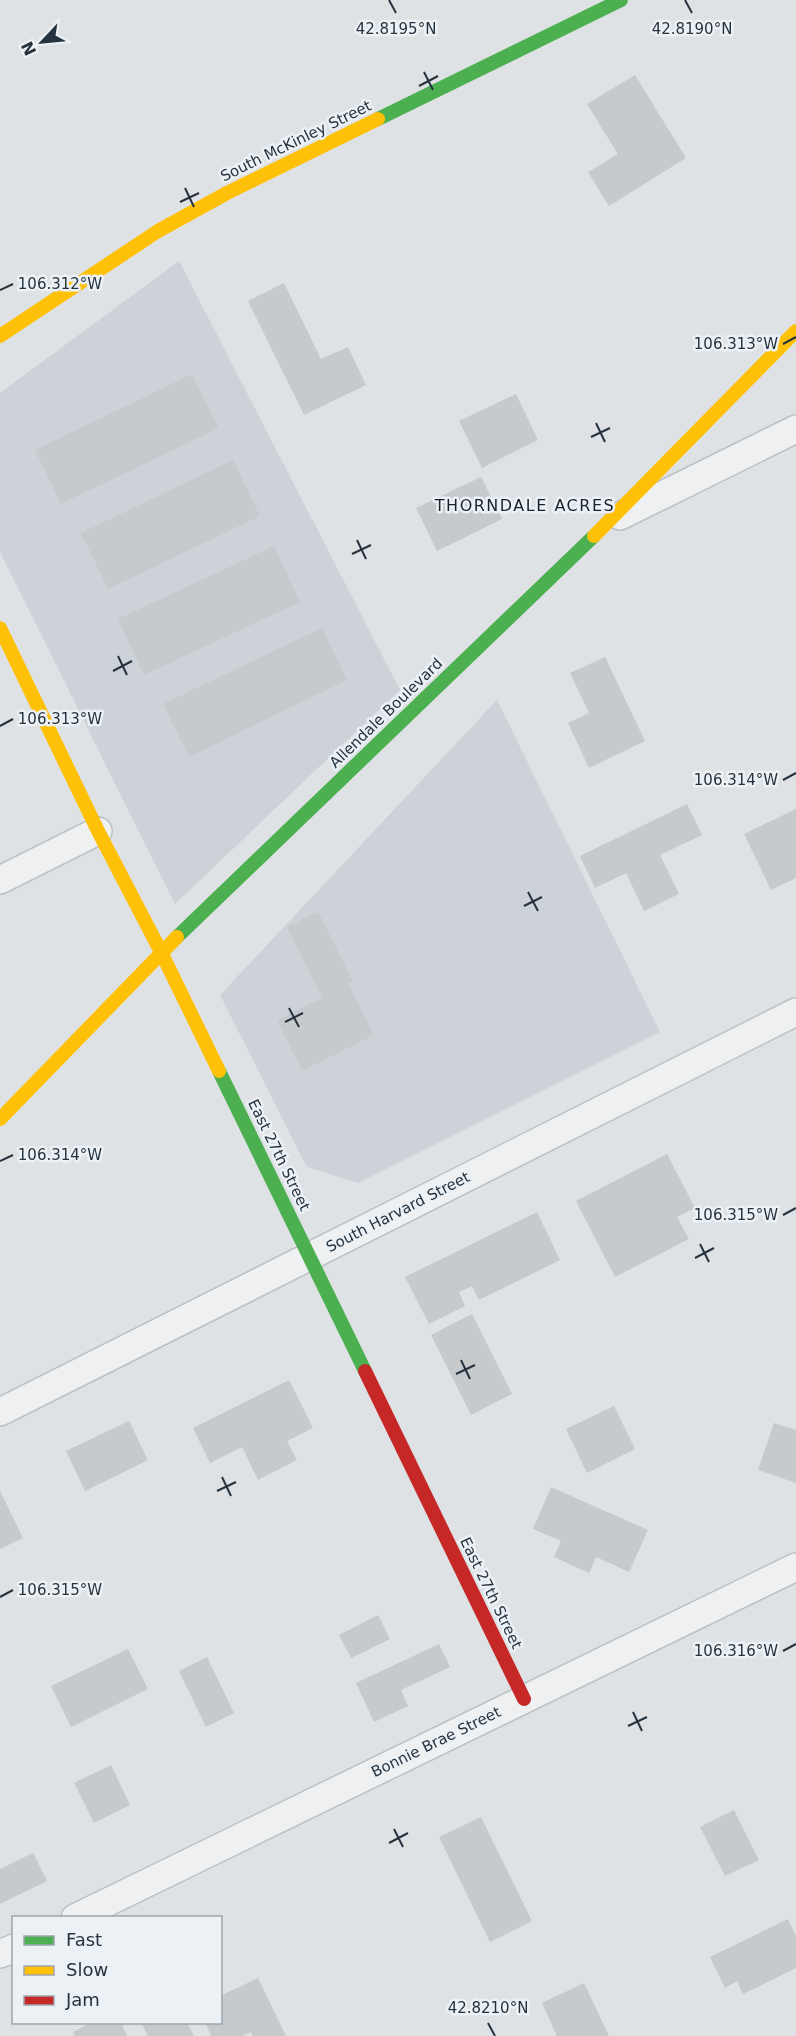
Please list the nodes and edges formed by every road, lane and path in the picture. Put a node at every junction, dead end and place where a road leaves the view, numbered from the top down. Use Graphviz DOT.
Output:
graph roads {
  1 [pos="621,0"];
  2 [pos="796,331"];
  3 [pos="0,336"];
  4 [pos="796,429"];
  5 [pos="608,522"];
  6 [pos="0,628"];
  7 [pos="98,831"];
  8 [pos="0,880"];
  9 [pos="161,952"];
  10 [pos="796,1012"];
  11 [pos="0,1119"];
  12 [pos="310,1256"];
  13 [pos="0,1412"];
  14 [pos="796,1567"];
  15 [pos="524,1699"];
  16 [pos="77,1916"];
  1 -- 3 [label="street, South McKinley Street"];
  2 -- 5 [label="street, Allendale Boulevard"];
  4 -- 5 [label="street"];
  5 -- 9 [label="street, Allendale Boulevard"];
  6 -- 7 [label="street, East 27th Street"];
  7 -- 8 [label="street"];
  7 -- 9 [label="street, East 27th Street"];
  9 -- 11 [label="street, Allendale Boulevard"];
  9 -- 12 [label="street, East 27th Street"];
  10 -- 12 [label="street, South Harvard Street"];
  12 -- 13 [label="street, South Harvard Street"];
  12 -- 15 [label="street, East 27th Street"];
  14 -- 15 [label="street, Bonnie Brae Street"];
  15 -- 16 [label="street, Bonnie Brae Street"];
}
